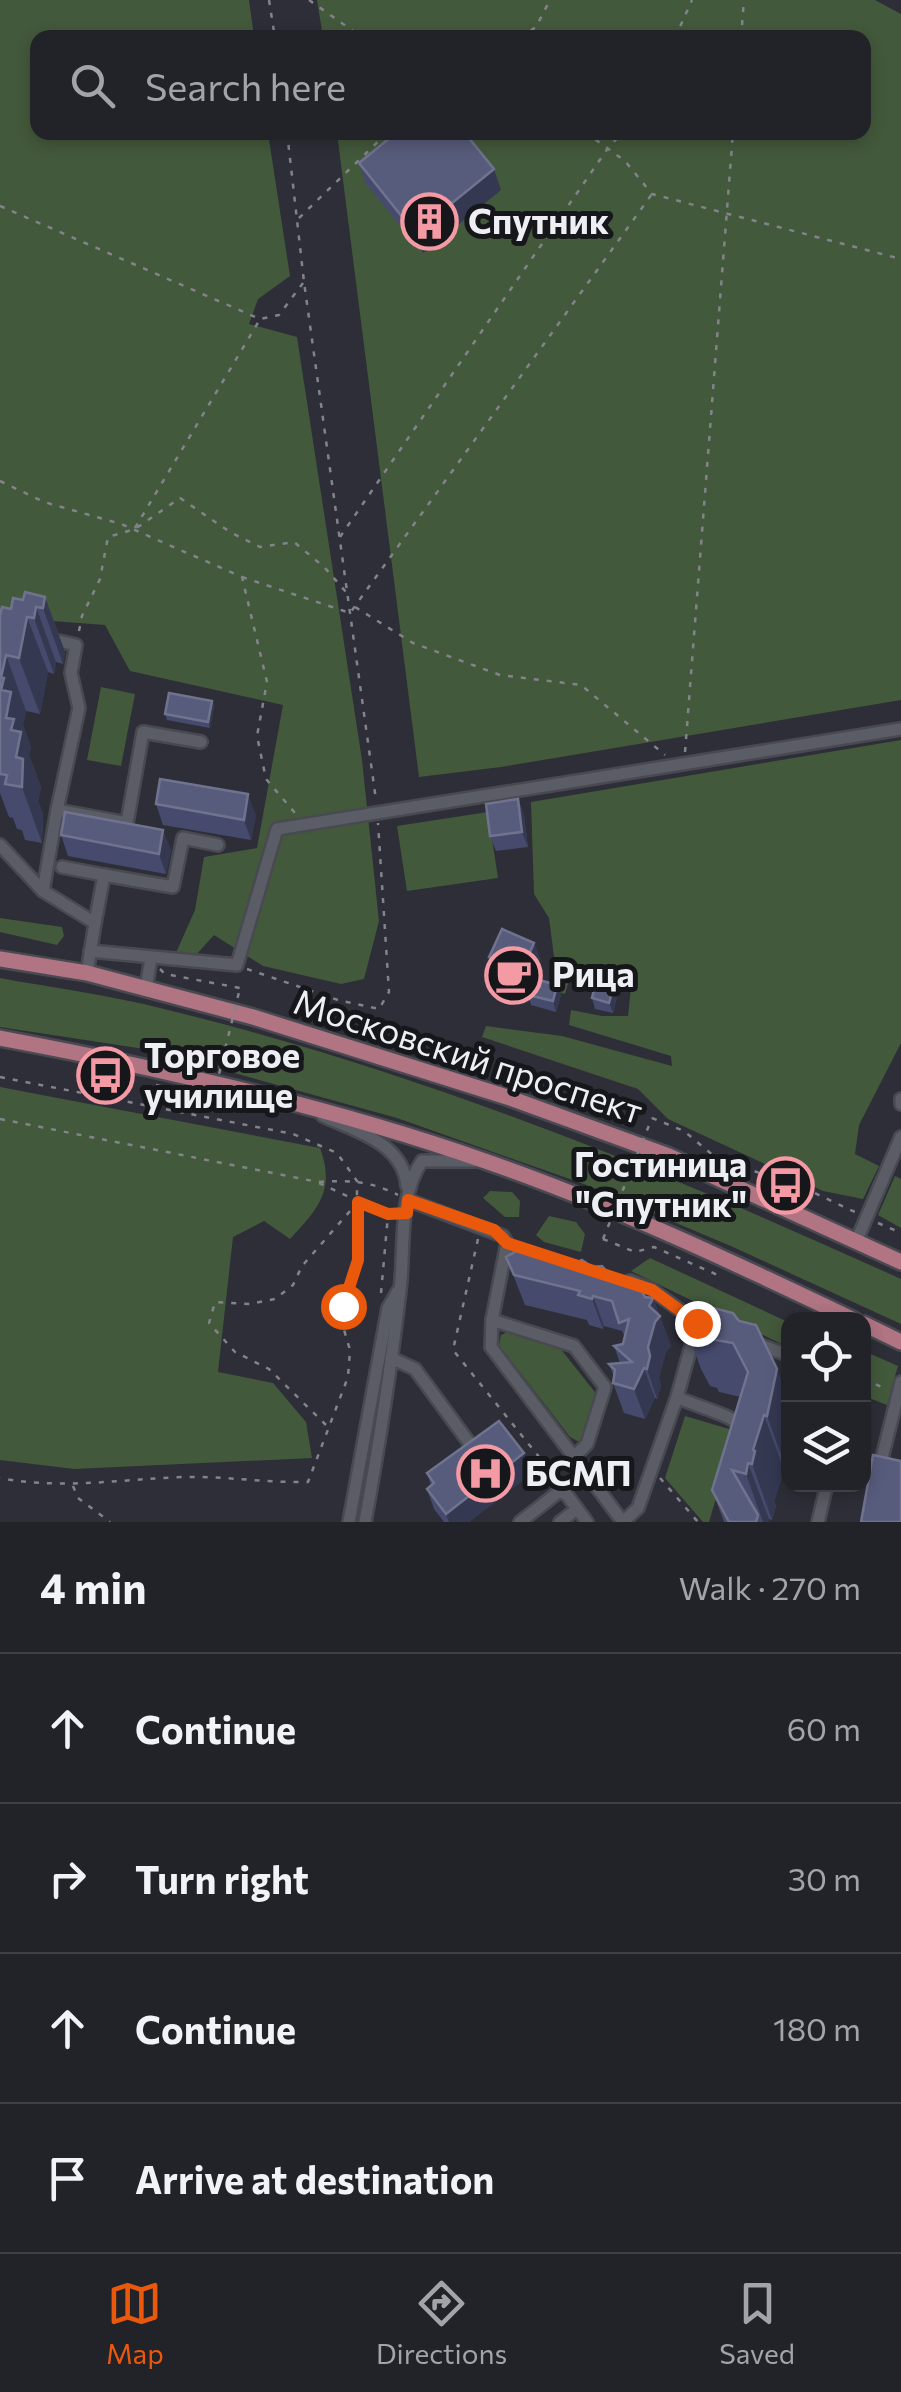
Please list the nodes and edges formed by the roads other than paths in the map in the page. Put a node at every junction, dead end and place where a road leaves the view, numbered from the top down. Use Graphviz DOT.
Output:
graph roads {
  1 [pos="30,635"];
  2 [pos="901,728"];
  3 [pos="200,742"];
  4 [pos="57,810"];
  5 [pos="218,844"];
  6 [pos="0,845"];
  7 [pos="62,868"];
  8 [pos="104,875"];
  9 [pos="43,891"];
  10 [pos="95,923"];
  11 [pos="90,951"];
  12 [pos="150,958"];
  13 [pos="0,959"];
  14 [pos="87,973"];
  15 [pos="146,989"];
  16 [pos="0,1038"];
  17 [pos="305,1108"];
  18 [pos="901,1137"];
  19 [pos="488,1162"];
  20 [pos="408,1206"];
  21 [pos="856,1242"];
  22 [pos="507,1243"];
  23 [pos="524,1248"];
  24 [pos="901,1262"];
  25 [pos="623,1278"];
  26 [pos="400,1288"];
  27 [pos="832,1312"];
  28 [pos="492,1320"];
  29 [pos="697,1323"];
  30 [pos="715,1329"];
  31 [pos="871,1330"];
  32 [pos="734,1336"];
  33 [pos="901,1342"];
  34 [pos="781,1353"];
  35 [pos="391,1358"];
  36 [pos="899,1388"];
  37 [pos="678,1397"];
  38 [pos="745,1436"];
  39 [pos="462,1457"];
  40 [pos="573,1458"];
  41 [pos="881,1462"];
  42 [pos="825,1492"];
  43 [pos="577,1509"];
  44 [pos="348,1522"];
  45 [pos="366,1522"];
  46 [pos="520,1522"];
  47 [pos="560,1522"];
  48 [pos="587,1522"];
  49 [pos="623,1522"];
  50 [pos="818,1522"];
  1 -- 4 [label="street"];
  2 -- 12 [label="street"];
  3 -- 4 [label="street"];
  4 -- 9 [label="street"];
  5 -- 8 [label="street"];
  6 -- 9 [label="street"];
  7 -- 8 [label="street"];
  8 -- 10 [label="street"];
  9 -- 10 [label="street"];
  10 -- 11 [label="street"];
  11 -- 12 [label="street"];
  11 -- 14 [label="street"];
  12 -- 15 [label="street"];
  13 -- 14 [label="main road, Московский проспект"];
  14 -- 15 [label="main road, Московский проспект"];
  15 -- 21 [label="main road, Московский проспект"];
  16 -- 17 [label="main road"];
  17 -- 19 [label="main road"];
  17 -- 20 [label="street"];
  18 -- 21 [label="street"];
  19 -- 20 [label="street"];
  19 -- 27 [label="main road"];
  20 -- 22 [label="street"];
  20 -- 26 [label="street"];
  21 -- 24 [label="main road, Московский проспект"];
  22 -- 23 [label="street"];
  22 -- 28 [label="street"];
  25 -- 29 [label="street"];
  26 -- 35 [label="street"];
  26 -- 44 [label="street"];
  28 -- 40 [label="street"];
  28 -- 40 [label="street"];
  29 -- 30 [label="street"];
  29 -- 37 [label="street"];
  31 -- 33 [label="main road"];
  32 -- 34 [label="street"];
  35 -- 39 [label="street"];
  35 -- 45 [label="street"];
  36 -- 41 [label="street"];
  37 -- 38 [label="street"];
  37 -- 49 [label="street"];
  40 -- 49 [label="street"];
  42 -- 50 [label="street"];
  43 -- 46 [label="street"];
  43 -- 47 [label="street"];
  43 -- 48 [label="street"];
}
